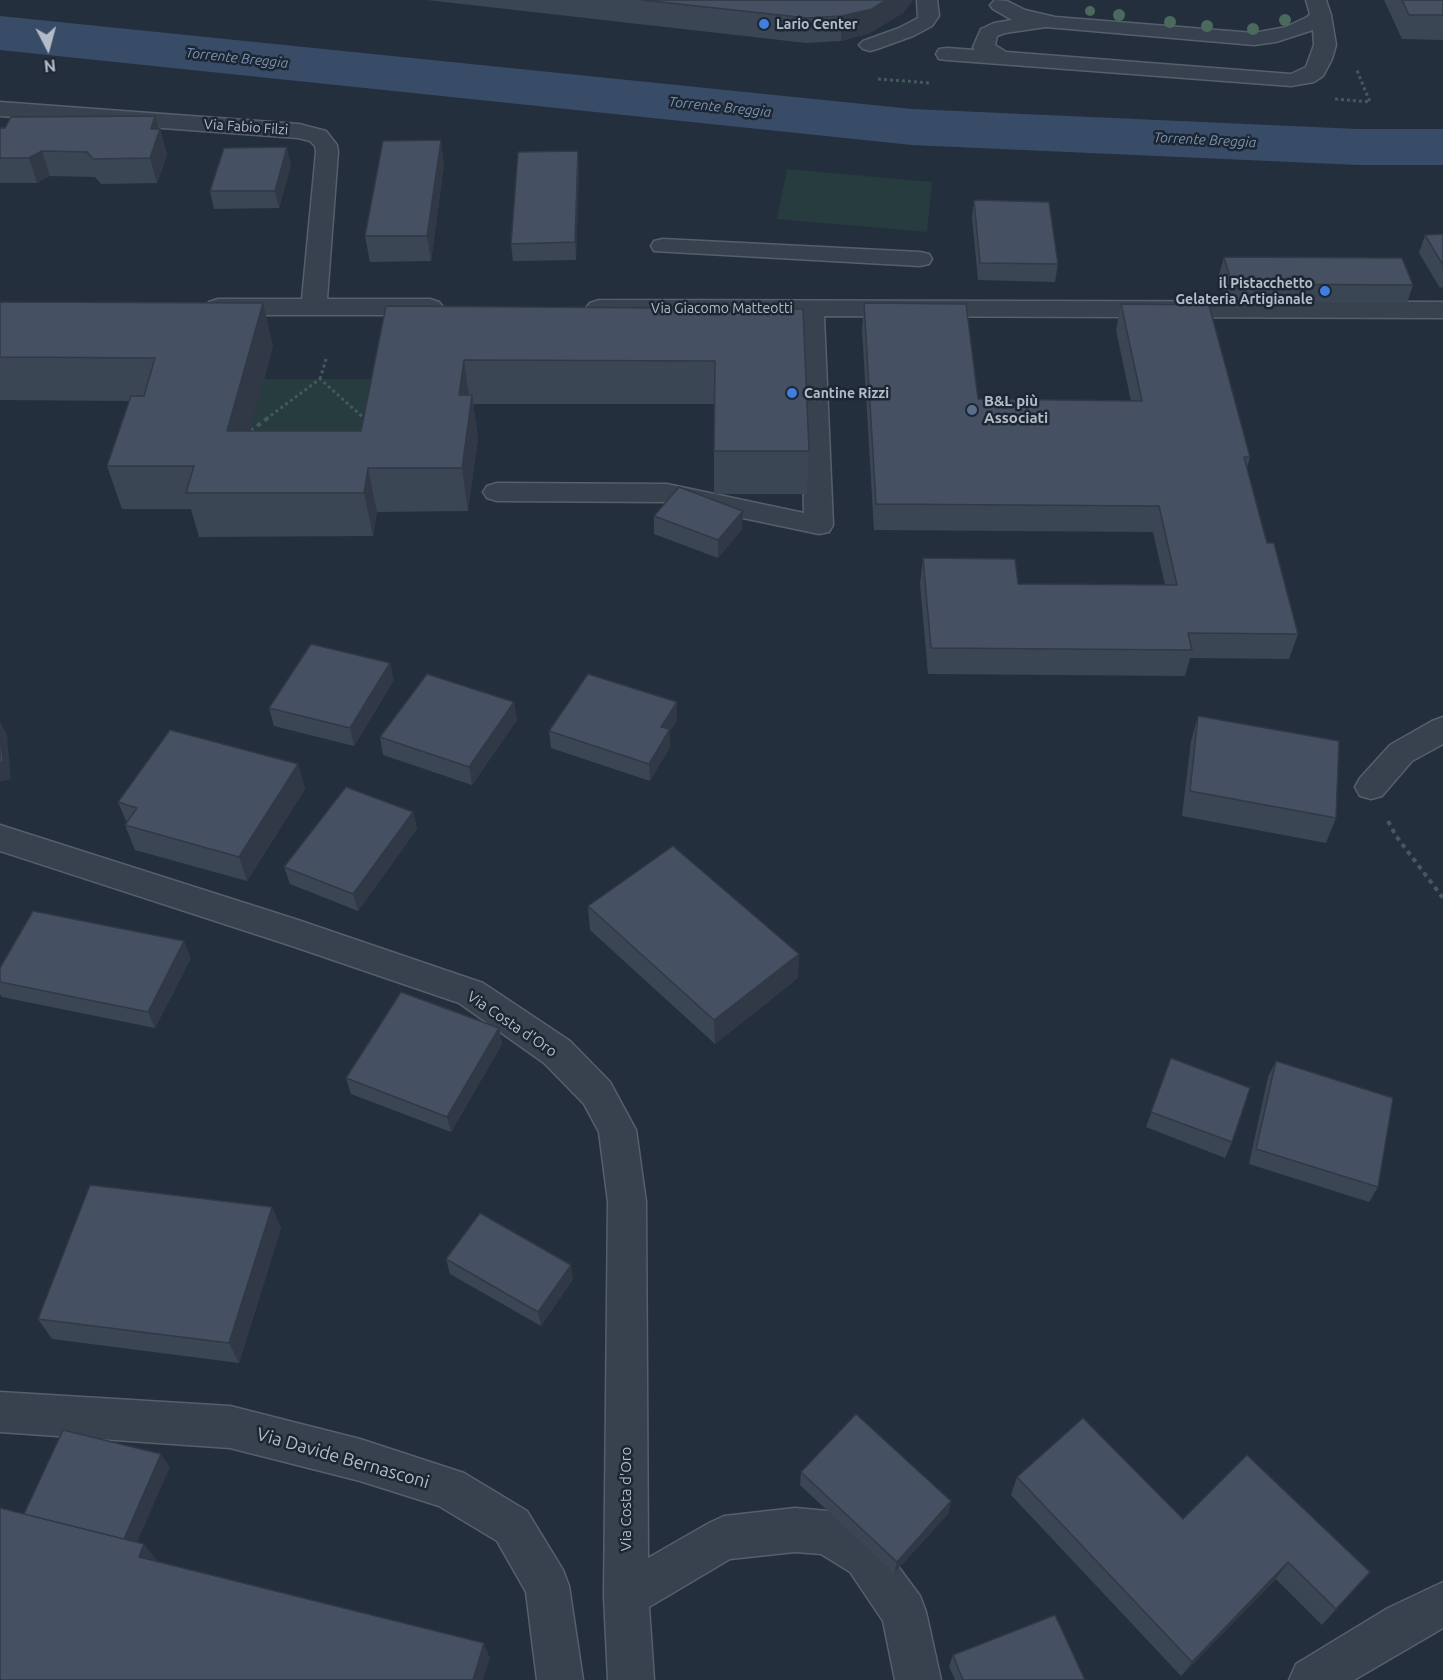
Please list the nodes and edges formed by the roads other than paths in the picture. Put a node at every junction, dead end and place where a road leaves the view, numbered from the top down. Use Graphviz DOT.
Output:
graph roads {
  1 [pos="927,0"];
  2 [pos="1001,2"];
  3 [pos="1318,7"];
  4 [pos="1055,22"];
  5 [pos="988,33"];
  6 [pos="1280,35"];
  7 [pos="870,45"];
  8 [pos="1325,45"];
  9 [pos="1006,59"];
  10 [pos="0,109"];
  11 [pos="663,246"];
  12 [pos="920,260"];
  13 [pos="832,287"];
  14 [pos="198,307"];
  15 [pos="314,307"];
  16 [pos="456,307"];
  17 [pos="573,308"];
  18 [pos="1443,310"];
  19 [pos="497,492"];
  20 [pos="1443,729"];
  21 [pos="1371,787"];
  22 [pos="0,838"];
  23 [pos="0,1412"];
  24 [pos="626,1596"];
  25 [pos="1443,1604"];
  26 [pos="560,1680"];
  27 [pos="631,1680"];
  28 [pos="918,1680"];
  29 [pos="1312,1680"];
  1 -- 7 [label="street"];
  2 -- 4 [label="street"];
  2 -- 5 [label="street"];
  3 -- 6 [label="street"];
  3 -- 8 [label="street"];
  4 -- 5 [label="street"];
  4 -- 6 [label="street"];
  5 -- 9 [label="street"];
  5 -- 9 [label="street"];
  6 -- 8 [label="street"];
  8 -- 9 [label="street"];
  10 -- 15 [label="street, Via Fabio Filzi"];
  11 -- 13 [label="street"];
  12 -- 13 [label="street"];
  13 -- 17 [label="street, Via Giacomo Matteotti"];
  13 -- 18 [label="street, Via Giacomo Matteotti"];
  13 -- 19 [label="street"];
  14 -- 15 [label="street"];
  15 -- 16 [label="street"];
  20 -- 21 [label="street"];
  22 -- 24 [label="street, Via Costa d'Oro"];
  23 -- 26 [label="street, Via Davide Bernasconi"];
  24 -- 27 [label="street"];
  24 -- 28 [label="street"];
  25 -- 29 [label="street"];
}
